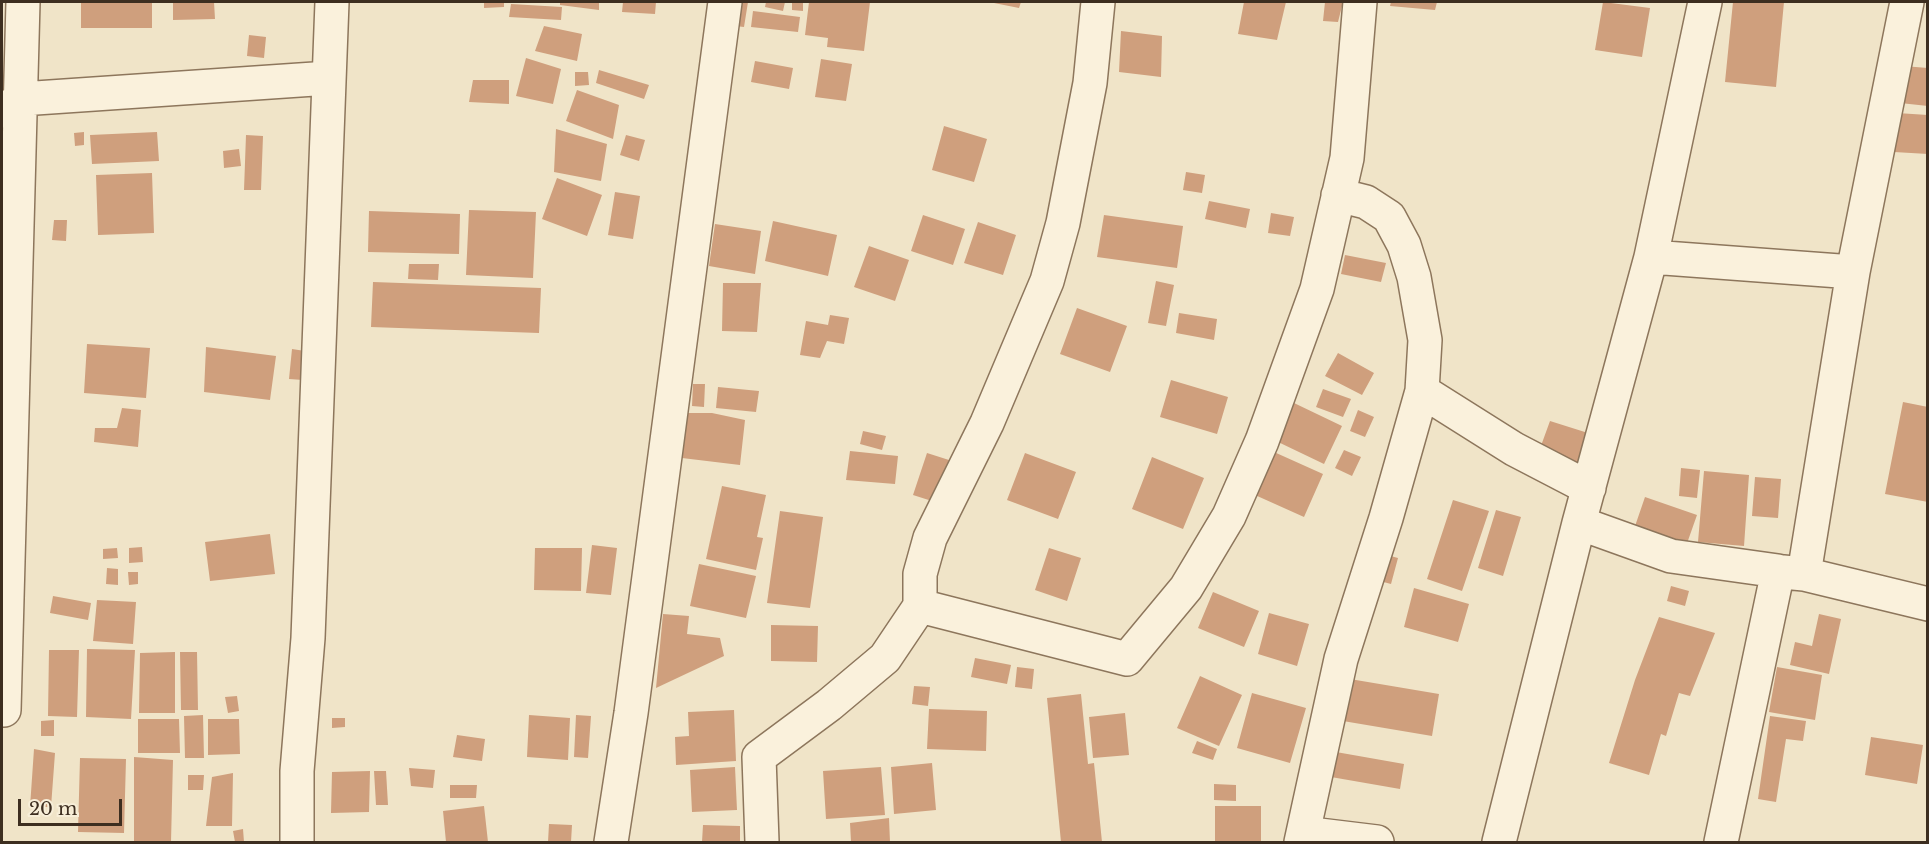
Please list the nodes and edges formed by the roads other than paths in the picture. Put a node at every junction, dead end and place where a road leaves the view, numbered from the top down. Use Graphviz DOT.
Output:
graph roads {
  1 [pos="23,2"];
  2 [pos="332,2"];
  3 [pos="725,2"];
  4 [pos="1098,2"];
  5 [pos="1360,2"];
  6 [pos="1705,2"];
  7 [pos="1906,2"];
  8 [pos="329,78"];
  9 [pos="8,101"];
  10 [pos="1338,195"];
  11 [pos="1652,257"];
  12 [pos="1853,272"];
  13 [pos="1422,391"];
  14 [pos="1589,488"];
  15 [pos="1578,523"];
  16 [pos="1791,573"];
  17 [pos="1928,604"];
  18 [pos="920,606"];
  19 [pos="4,710"];
  20 [pos="1302,838"];
  21 [pos="297,843"];
  22 [pos="611,843"];
  23 [pos="762,843"];
  24 [pos="1377,843"];
  25 [pos="1498,843"];
  26 [pos="1721,843"];
  1 -- 9 [label="street"];
  2 -- 8 [label="street"];
  3 -- 22 [label="street"];
  4 -- 18 [label="street"];
  5 -- 10 [label="street"];
  6 -- 11 [label="street"];
  7 -- 12 [label="street"];
  8 -- 9 [label="street"];
  8 -- 21 [label="street"];
  9 -- 19 [label="street"];
  10 -- 13 [label="street"];
  10 -- 18 [label="street"];
  11 -- 12 [label="street"];
  11 -- 14 [label="street"];
  12 -- 16 [label="street"];
  13 -- 14 [label="street"];
  13 -- 20 [label="street"];
  14 -- 15 [label="street"];
  15 -- 16 [label="street"];
  15 -- 25 [label="street"];
  16 -- 17 [label="street"];
  16 -- 26 [label="street"];
  18 -- 23 [label="street"];
  20 -- 24 [label="street"];
}
